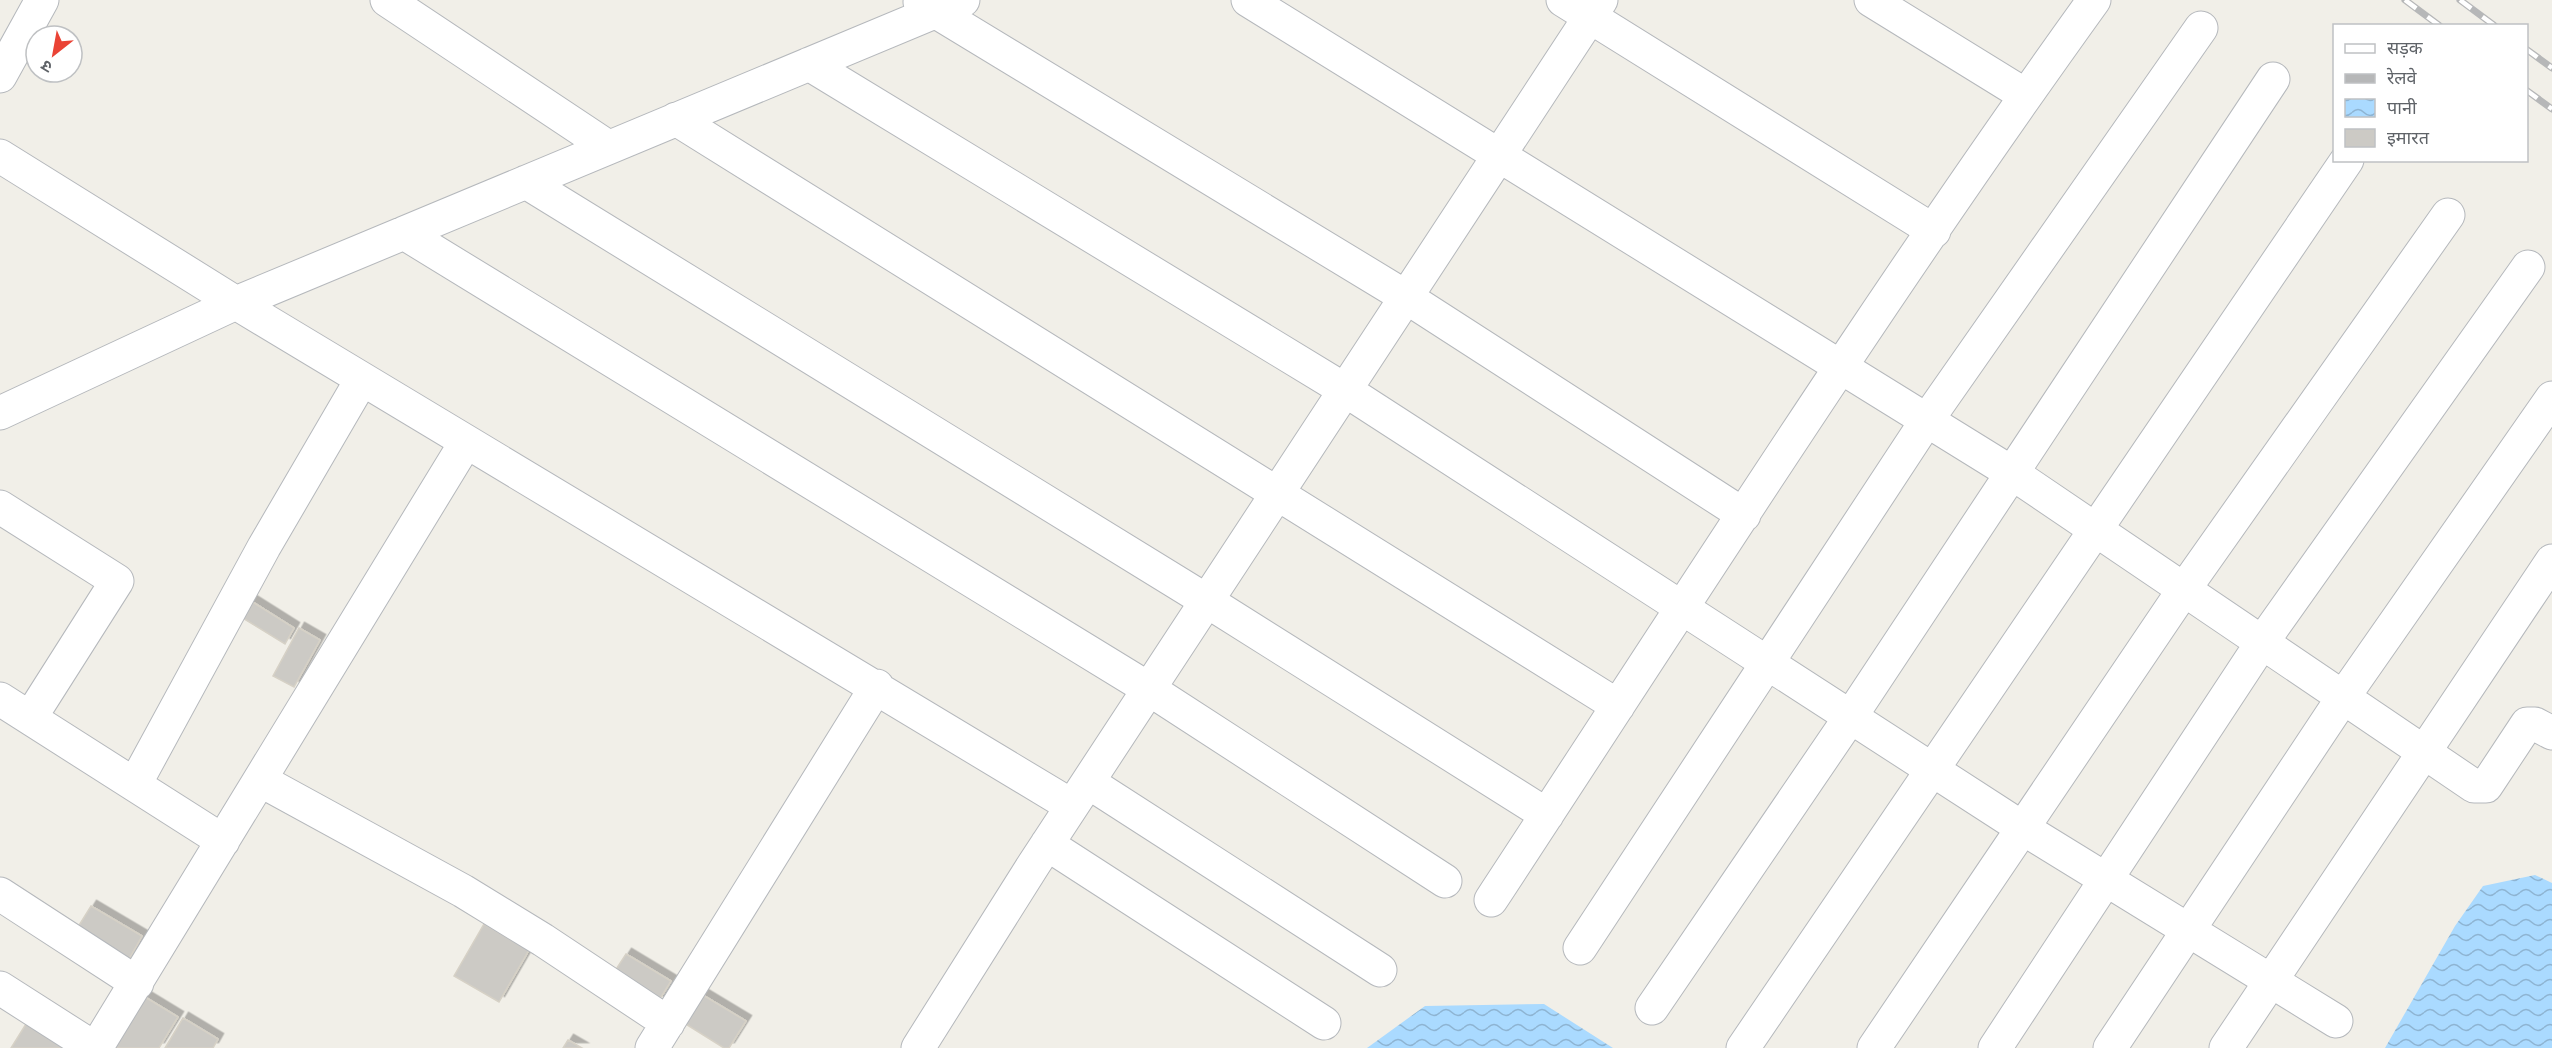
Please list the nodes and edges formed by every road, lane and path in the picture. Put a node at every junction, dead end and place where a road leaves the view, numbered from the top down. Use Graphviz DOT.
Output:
graph roads {
  1 [pos="42,0"];
  2 [pos="387,0"];
  3 [pos="1248,0"];
  4 [pos="1871,0"];
  5 [pos="2094,0"];
  6 [pos="938,4"];
  7 [pos="1585,6"];
  8 [pos="2201,28"];
  9 [pos="809,63"];
  10 [pos="0,76"];
  11 [pos="2273,79"];
  12 [pos="2025,95"];
  13 [pos="676,118"];
  14 [pos="608,147"];
  15 [pos="1500,155"];
  16 [pos="0,156"];
  17 [pos="2346,162"];
  18 [pos="526,182"];
  19 [pos="2448,215"];
  20 [pos="1934,231"];
  21 [pos="404,233"];
  22 [pos="2528,267"];
  23 [pos="1406,297"];
  24 [pos="236,303"];
  25 [pos="1843,368"];
  26 [pos="362,379"];
  27 [pos="1345,390"];
  28 [pos="2552,398"];
  29 [pos="0,413"];
  30 [pos="1927,420"];
  31 [pos="466,442"];
  32 [pos="2012,473"];
  33 [pos="1277,494"];
  34 [pos="0,507"];
  35 [pos="1744,514"];
  36 [pos="2098,529"];
  37 [pos="2552,561"];
  38 [pos="2185,588"];
  39 [pos="1207,601"];
  40 [pos="1683,606"];
  41 [pos="2263,641"];
  42 [pos="1768,662"];
  43 [pos="877,686"];
  44 [pos="1149,688"];
  45 [pos="2344,696"];
  46 [pos="0,699"];
  47 [pos="1618,706"];
  48 [pos="1851,716"];
  49 [pos="30,718"];
  50 [pos="2552,734"];
  51 [pos="2426,751"];
  52 [pos="1935,769"];
  53 [pos="260,780"];
  54 [pos="135,784"];
  55 [pos="1080,794"];
  56 [pos="1547,815"];
  57 [pos="2024,829"];
  58 [pos="223,841"];
  59 [pos="1047,844"];
  60 [pos="2107,879"];
  61 [pos="1444,881"];
  62 [pos="0,894"];
  63 [pos="1491,900"];
  64 [pos="2189,930"];
  65 [pos="1580,948"];
  66 [pos="1380,970"];
  67 [pos="2270,980"];
  68 [pos="137,983"];
  69 [pos="0,988"];
  70 [pos="1652,1008"];
  71 [pos="2336,1021"];
  72 [pos="1324,1023"];
  73 [pos="660,1035"];
  74 [pos="95,1048"];
  75 [pos="918,1048"];
  76 [pos="1743,1048"];
  77 [pos="1874,1048"];
  78 [pos="1995,1048"];
  79 [pos="2110,1048"];
  80 [pos="2226,1048"];
  1 -- 10 [label="street"];
  2 -- 14 [label="street"];
  3 -- 15 [label="street"];
  4 -- 12 [label="street"];
  5 -- 12 [label="street"];
  6 -- 9 [label="street"];
  6 -- 23 [label="street"];
  7 -- 15 [label="street"];
  7 -- 20 [label="street"];
  8 -- 30 [label="street"];
  9 -- 13 [label="street"];
  9 -- 27 [label="street"];
  11 -- 32 [label="street"];
  12 -- 20 [label="street"];
  13 -- 14 [label="street"];
  13 -- 33 [label="street"];
  14 -- 18 [label="street"];
  15 -- 23 [label="street"];
  15 -- 25 [label="street"];
  16 -- 24 [label="street"];
  17 -- 36 [label="street"];
  18 -- 21 [label="street"];
  18 -- 39 [label="street"];
  19 -- 38 [label="street"];
  20 -- 25 [label="street"];
  21 -- 24 [label="street"];
  21 -- 44 [label="street"];
  22 -- 41 [label="street"];
  23 -- 27 [label="street"];
  23 -- 35 [label="street"];
  24 -- 26 [label="street"];
  24 -- 29 [label="street"];
  25 -- 30 [label="street"];
  25 -- 35 [label="street"];
  26 -- 31 [label="street"];
  26 -- 54 [label="street"];
  27 -- 33 [label="street"];
  27 -- 40 [label="street"];
  28 -- 45 [label="street"];
  30 -- 32 [label="street"];
  30 -- 42 [label="street"];
  31 -- 43 [label="street"];
  31 -- 53 [label="street"];
  32 -- 36 [label="street"];
  32 -- 48 [label="street"];
  33 -- 39 [label="street"];
  33 -- 47 [label="street"];
  34 -- 49 [label="street"];
  35 -- 40 [label="street"];
  36 -- 38 [label="street"];
  36 -- 52 [label="street"];
  37 -- 51 [label="street"];
  38 -- 41 [label="street"];
  38 -- 57 [label="street"];
  39 -- 44 [label="street"];
  39 -- 56 [label="street"];
  40 -- 42 [label="street"];
  40 -- 47 [label="street"];
  41 -- 45 [label="street"];
  41 -- 60 [label="street"];
  42 -- 48 [label="street"];
  42 -- 65 [label="street"];
  43 -- 55 [label="street"];
  43 -- 73 [label="street"];
  44 -- 55 [label="street"];
  44 -- 61 [label="street"];
  45 -- 51 [label="street"];
  45 -- 64 [label="street"];
  46 -- 49 [label="street"];
  47 -- 56 [label="street"];
  48 -- 52 [label="street"];
  48 -- 70 [label="street"];
  49 -- 54 [label="street"];
  50 -- 51 [label="street"];
  51 -- 67 [label="street"];
  52 -- 57 [label="street"];
  52 -- 76 [label="street"];
  53 -- 58 [label="street"];
  53 -- 73 [label="street"];
  54 -- 58 [label="street"];
  55 -- 59 [label="street"];
  55 -- 66 [label="street"];
  56 -- 63 [label="street"];
  57 -- 60 [label="street"];
  57 -- 77 [label="street"];
  58 -- 68 [label="street"];
  59 -- 72 [label="street"];
  59 -- 75 [label="street"];
  60 -- 64 [label="street"];
  60 -- 78 [label="street"];
  62 -- 68 [label="street"];
  64 -- 67 [label="street"];
  64 -- 79 [label="street"];
  67 -- 71 [label="street"];
  67 -- 80 [label="street"];
  68 -- 74 [label="street"];
  69 -- 74 [label="street"];
}
